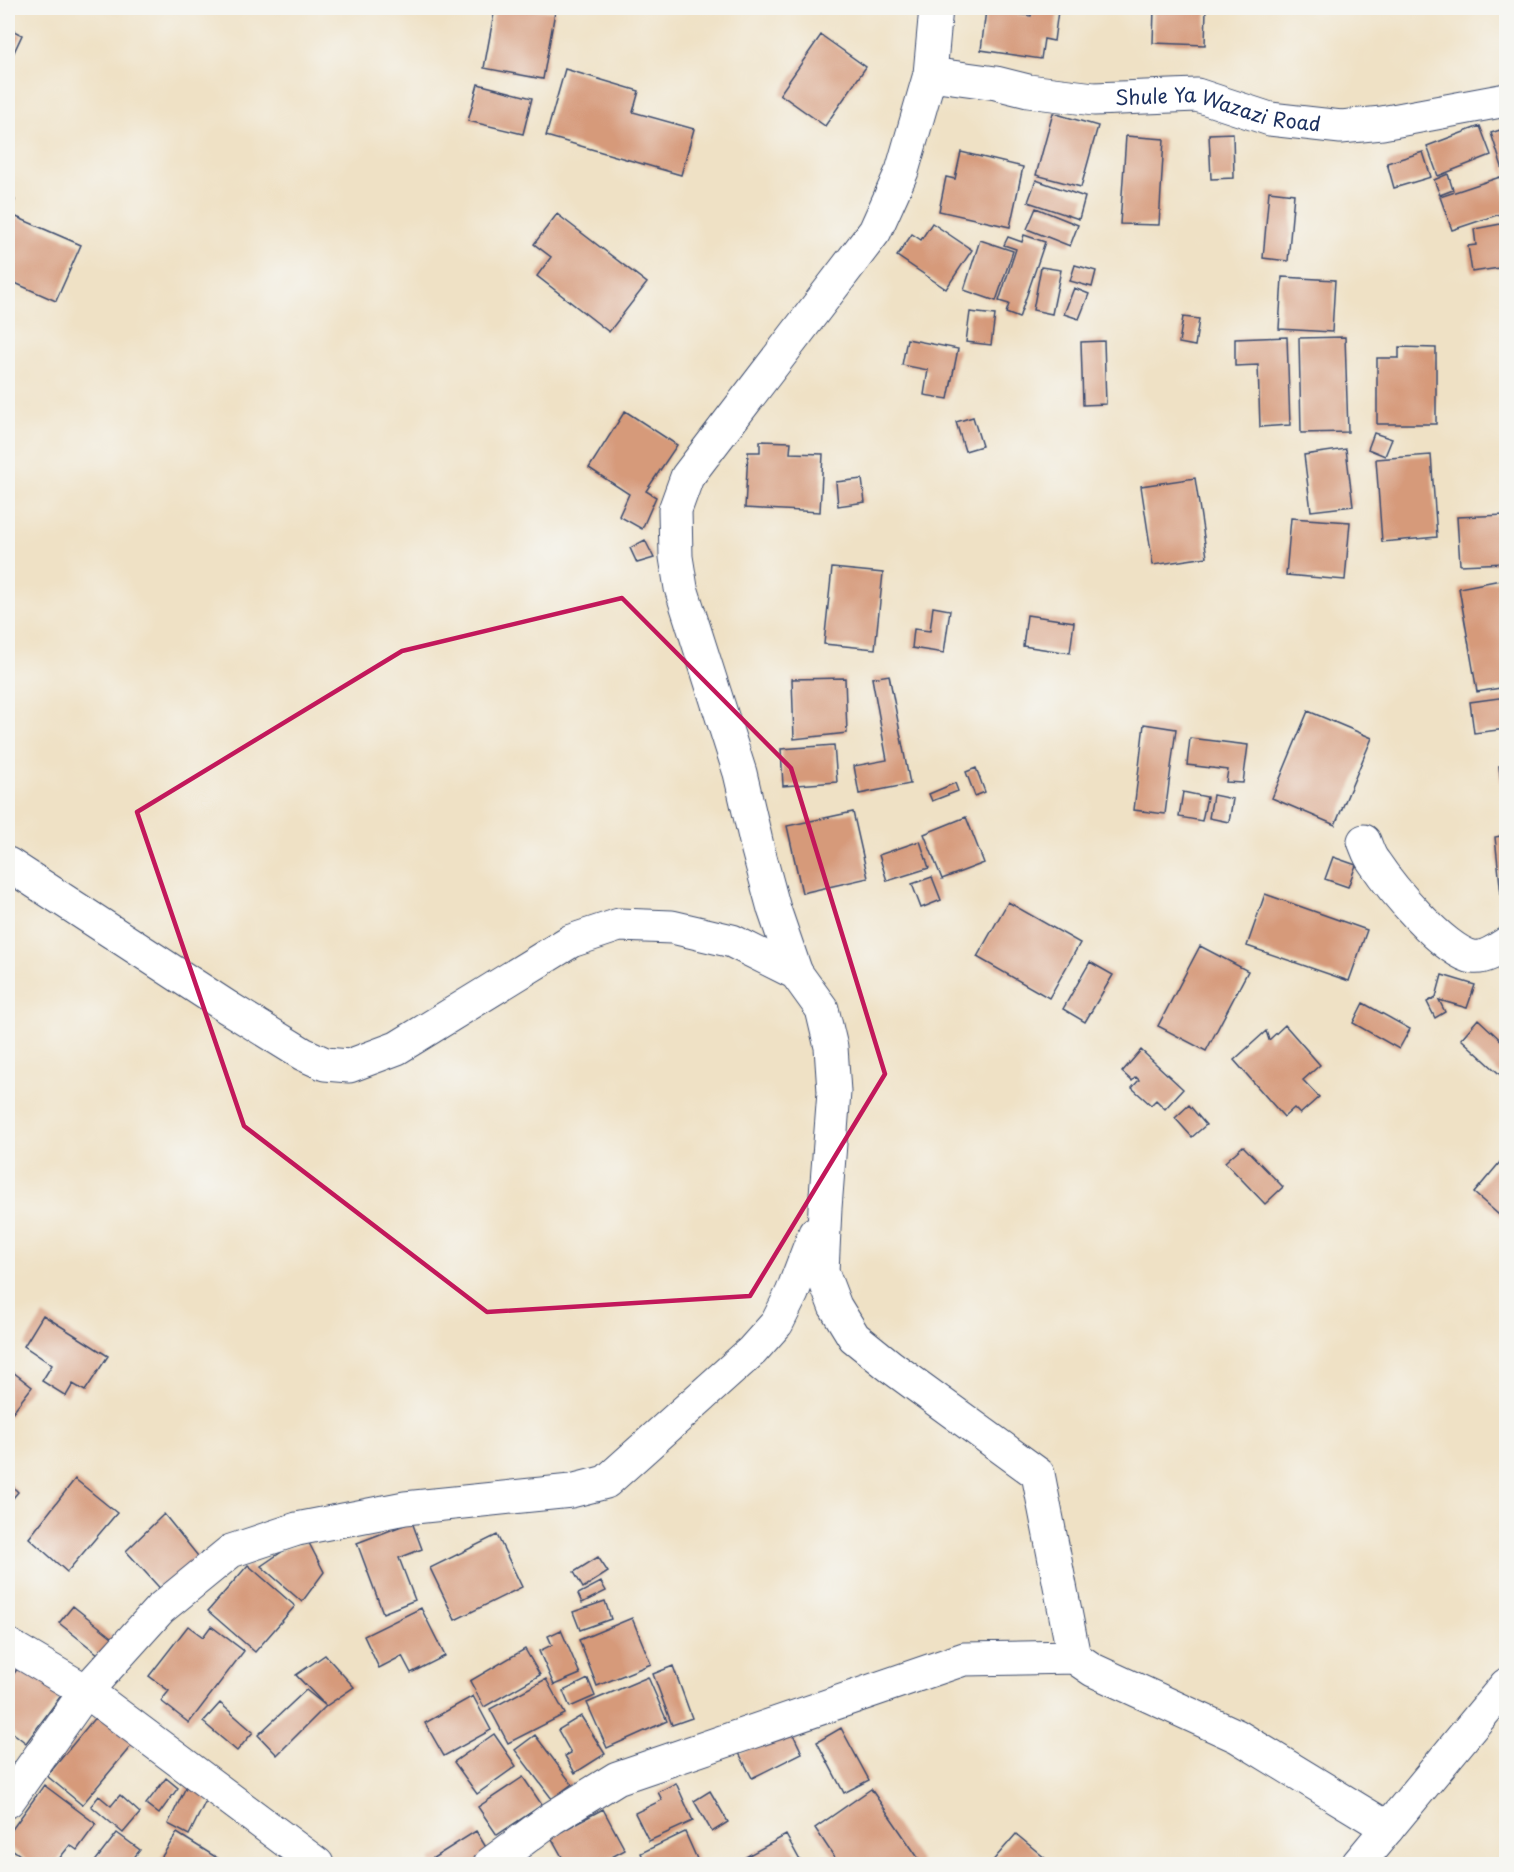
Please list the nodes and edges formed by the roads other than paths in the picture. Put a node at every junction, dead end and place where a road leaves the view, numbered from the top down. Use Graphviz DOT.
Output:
graph roads {
  1 [pos="936,8"];
  2 [pos="930,74"];
  3 [pos="1506,100"];
  4 [pos="1364,841"];
  5 [pos="8,864"];
  6 [pos="1506,944"];
  7 [pos="796,973"];
  8 [pos="825,1208"];
  9 [pos="8,1645"];
  10 [pos="1074,1657"];
  11 [pos="1506,1685"];
  12 [pos="86,1691"];
  13 [pos="8,1801"];
  14 [pos="1388,1828"];
  15 [pos="317,1864"];
  16 [pos="490,1864"];
  17 [pos="1358,1864"];
  1 -- 2 [label="street"];
  2 -- 3 [label="street, Shule Ya Wazazi Road"];
  2 -- 7 [label="street"];
  4 -- 6 [label="street"];
  5 -- 7 [label="street"];
  7 -- 8 [label="street"];
  8 -- 10 [label="street"];
  8 -- 12 [label="street"];
  9 -- 12 [label="street"];
  10 -- 14 [label="street"];
  10 -- 16 [label="street"];
  11 -- 14 [label="street"];
  12 -- 13 [label="street"];
  12 -- 15 [label="street"];
  14 -- 17 [label="street"];
}
